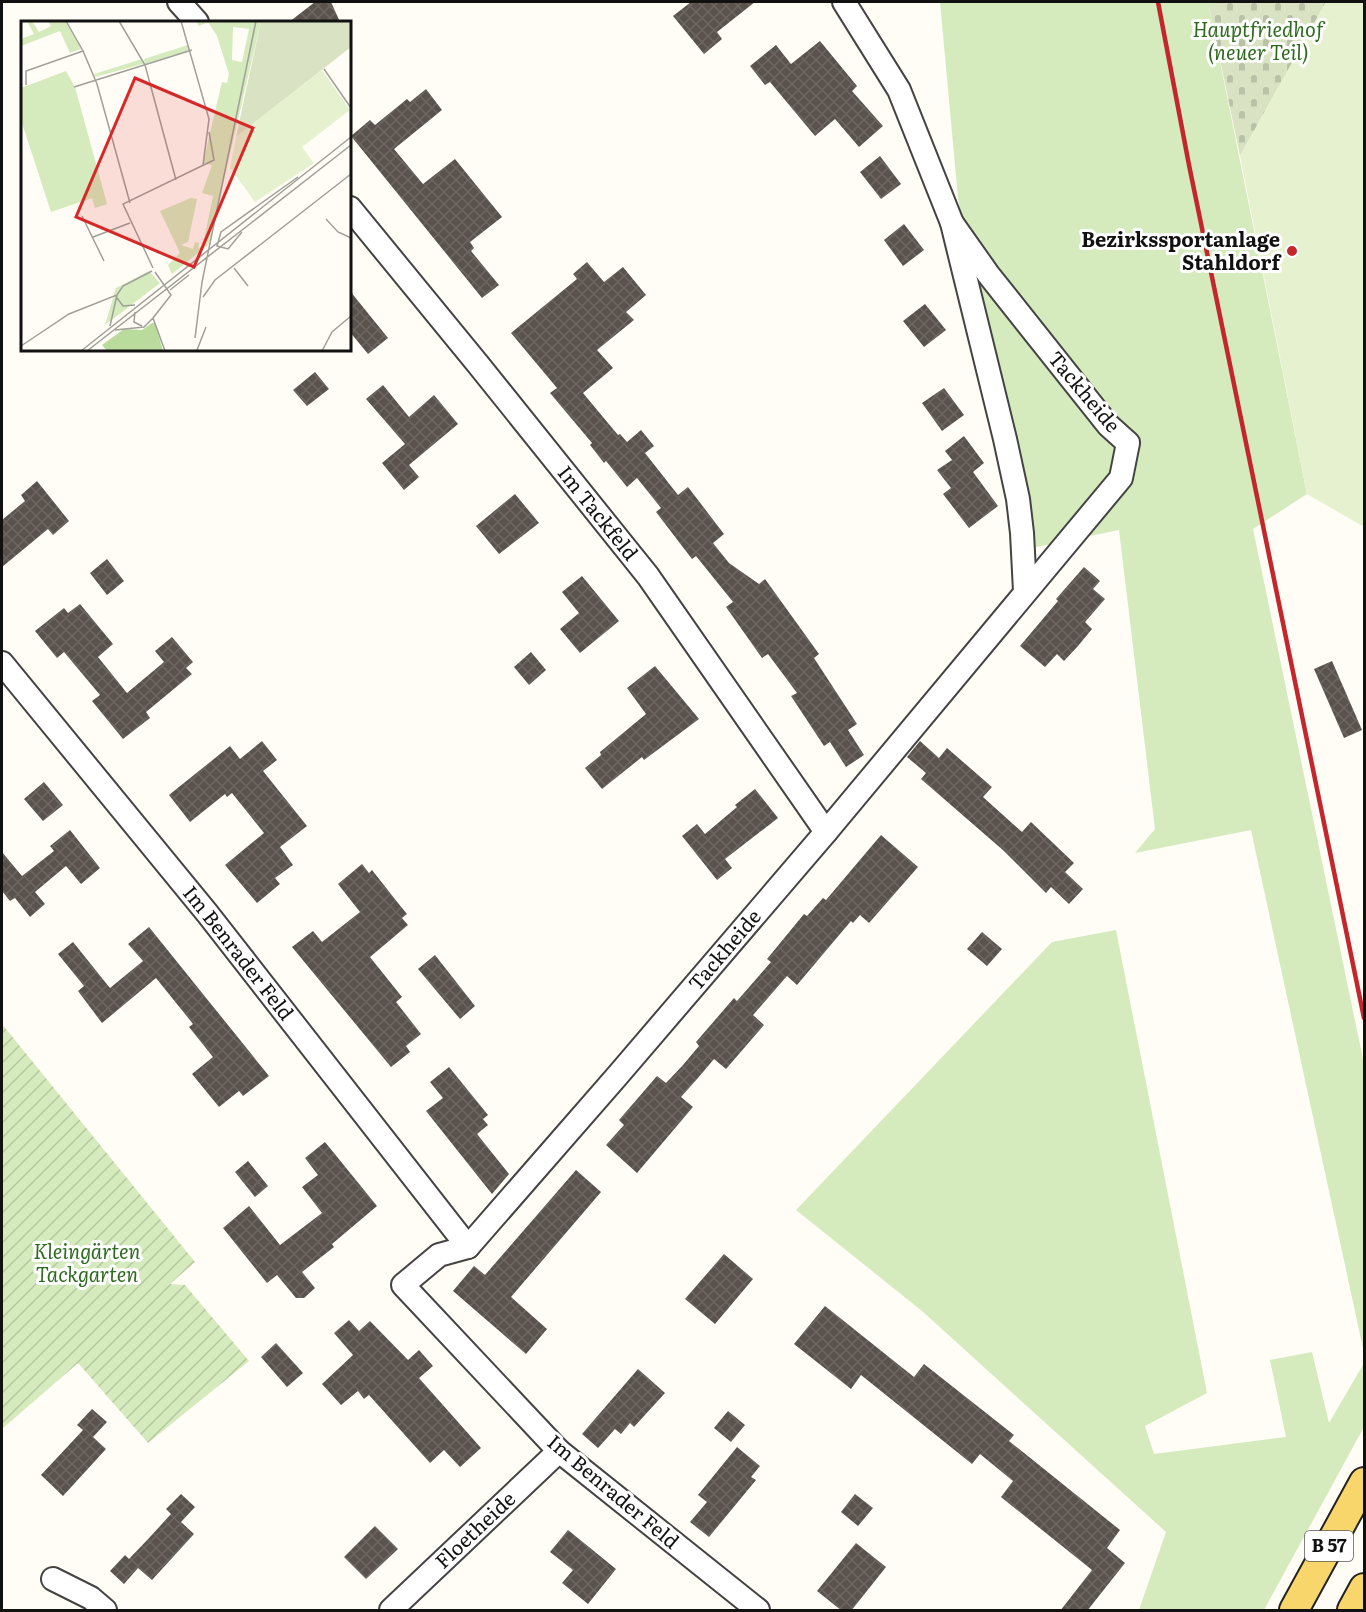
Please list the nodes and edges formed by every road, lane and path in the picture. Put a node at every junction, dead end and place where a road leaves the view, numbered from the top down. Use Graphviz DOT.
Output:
graph roads {
  1 [pos="179,2"];
  2 [pos="844,2"];
  3 [pos="196,21"];
  4 [pos="351,209"];
  5 [pos="952,223"];
  6 [pos="1025,591"];
  7 [pos="2,663"];
  8 [pos="826,832"];
  9 [pos="468,1246"];
  10 [pos="559,1451"];
  11 [pos="1365,1482"];
  12 [pos="53,1579"];
  13 [pos="1365,1588"];
  14 [pos="105,1611"];
  15 [pos="391,1611"];
  16 [pos="758,1611"];
  17 [pos="1294,1611"];
  18 [pos="1352,1611"];
  1 -- 3 [label="street"];
  2 -- 5 [label="street, Tackheide"];
  4 -- 8 [label="street, Im Tackfeld"];
  5 -- 6 [label="street, Tackheide"];
  5 -- 6 [label="street, Tackheide"];
  6 -- 8 [label="street, Tackheide"];
  7 -- 9 [label="street, Im Benrader Feld"];
  8 -- 9 [label="street, Tackheide"];
  9 -- 10 [label="street, Im Benrader Feld"];
  10 -- 15 [label="street, Floetheide"];
  10 -- 16 [label="street, Im Benrader Feld"];
  11 -- 17 [label="main road, B 57"];
  12 -- 14 [label="street"];
  13 -- 18 [label="main road, B 57"];
}
